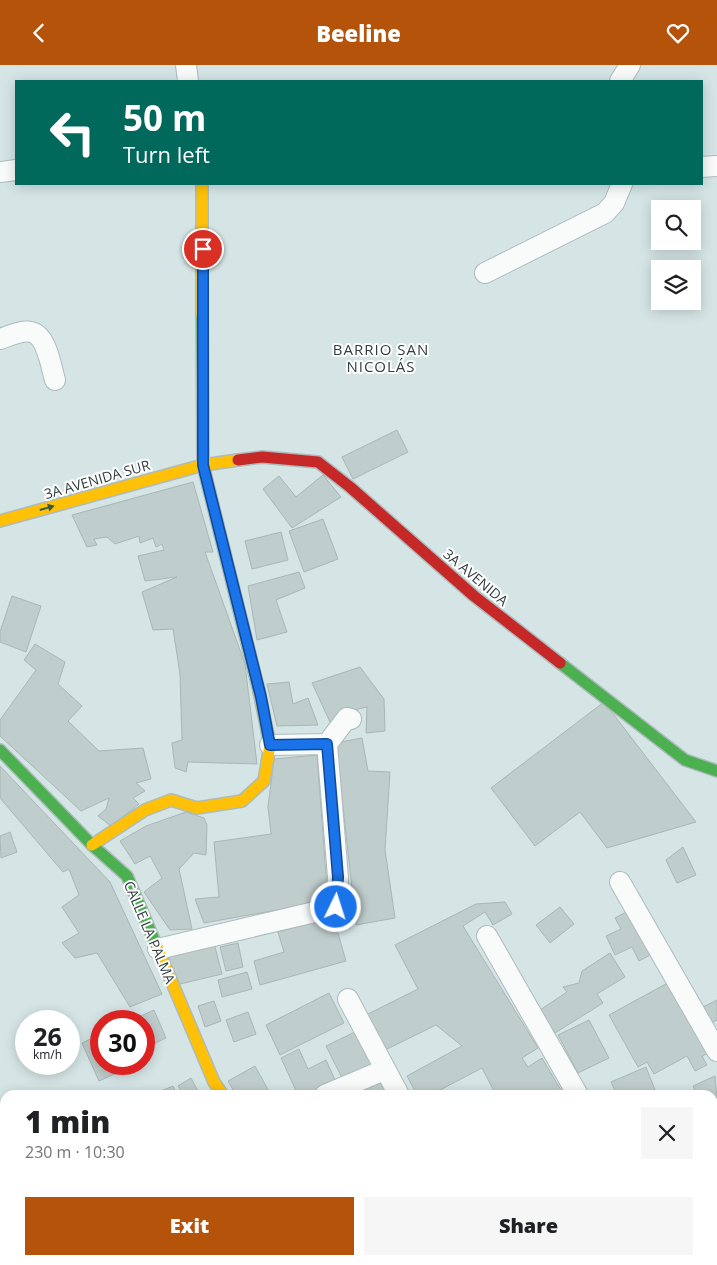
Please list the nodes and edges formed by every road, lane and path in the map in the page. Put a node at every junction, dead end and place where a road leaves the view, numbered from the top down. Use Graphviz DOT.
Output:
graph roads {
  1 [pos="186,65"];
  2 [pos="630,65"];
  3 [pos="188,80"];
  4 [pos="621,80"];
  5 [pos="717,166"];
  6 [pos="703,167"];
  7 [pos="15,170"];
  8 [pos="0,172"];
  9 [pos="202,185"];
  10 [pos="622,185"];
  11 [pos="485,273"];
  12 [pos="0,339"];
  13 [pos="56,380"];
  14 [pos="203,465"];
  15 [pos="0,521"];
  16 [pos="351,719"];
  17 [pos="327,744"];
  18 [pos="270,745"];
  19 [pos="0,750"];
  20 [pos="717,771"];
  21 [pos="92,845"];
  22 [pos="620,882"];
  23 [pos="487,936"];
  24 [pos="158,949"];
  25 [pos="348,999"];
  26 [pos="717,1051"];
  27 [pos="384,1070"];
  28 [pos="220,1090"];
  29 [pos="336,1090"];
  30 [pos="397,1090"];
  31 [pos="575,1090"];
  1 -- 3 [label="street"];
  2 -- 4 [label="street"];
  5 -- 6 [label="street"];
  7 -- 8 [label="street"];
  9 -- 14 [label="street"];
  10 -- 11 [label="street"];
  12 -- 13 [label="street"];
  15 -- 14 [label="street, 3A AVENIDA SUR, one-way"];
  14 -- 18 [label="street"];
  14 -- 20 [label="street, 3A AVENIDA"];
  16 -- 17 [label="street"];
  17 -- 18 [label="street"];
  17 -- 24 [label="street"];
  18 -- 21 [label="street"];
  19 -- 21 [label="street, CALLE LA PALMA"];
  21 -- 24 [label="street, CALLE LA PALMA"];
  22 -- 26 [label="street"];
  23 -- 31 [label="street"];
  24 -- 28 [label="street, CALLE LA PALMA"];
  25 -- 27 [label="street"];
  27 -- 29 [label="street"];
  27 -- 30 [label="street"];
}
